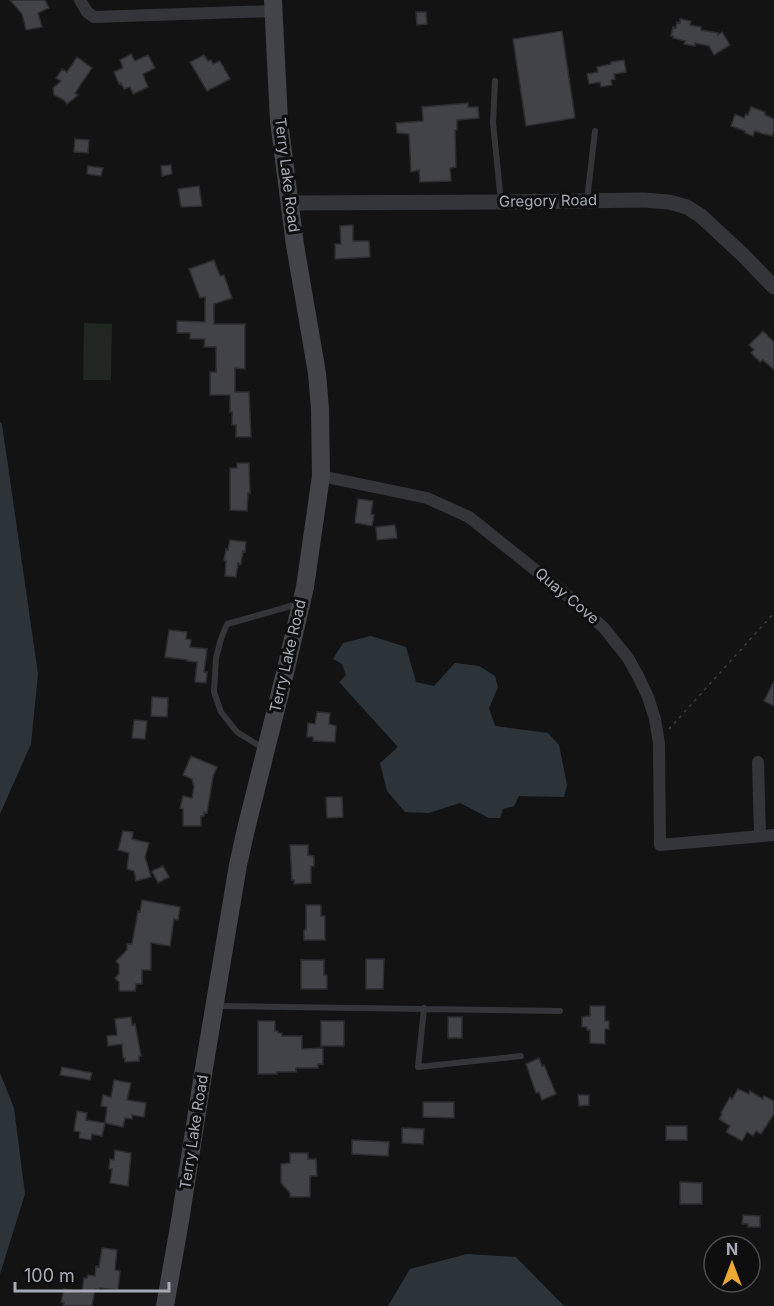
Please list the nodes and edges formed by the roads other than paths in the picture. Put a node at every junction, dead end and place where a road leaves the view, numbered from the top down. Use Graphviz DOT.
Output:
graph roads {
  1 [pos="80,0"];
  2 [pos="273,6"];
  3 [pos="495,81"];
  4 [pos="595,131"];
  5 [pos="587,200"];
  6 [pos="501,202"];
  7 [pos="290,203"];
  8 [pos="774,287"];
  9 [pos="321,476"];
  10 [pos="301,603"];
  11 [pos="266,750"];
  12 [pos="758,762"];
  13 [pos="760,835"];
  14 [pos="774,835"];
  15 [pos="214,1006"];
  16 [pos="424,1008"];
  17 [pos="560,1011"];
  18 [pos="521,1056"];
  19 [pos="165,1306"];
  1 -- 2 [label="street"];
  2 -- 7 [label="main road, Terry Lake Road"];
  3 -- 6 [label="lane"];
  4 -- 5 [label="lane"];
  5 -- 6 [label="street, Gregory Road"];
  5 -- 8 [label="street, Gregory Road"];
  6 -- 7 [label="street, Gregory Road"];
  7 -- 9 [label="main road, Terry Lake Road"];
  9 -- 10 [label="main road, Terry Lake Road"];
  9 -- 13 [label="street, Quay Cove"];
  10 -- 11 [label="main road, Terry Lake Road"];
  10 -- 11 [label="lane"];
  11 -- 15 [label="main road, Terry Lake Road"];
  12 -- 13 [label="street"];
  13 -- 14 [label="street"];
  15 -- 16 [label="lane"];
  15 -- 19 [label="main road, Terry Lake Road"];
  16 -- 17 [label="lane"];
  16 -- 18 [label="lane"];
}
